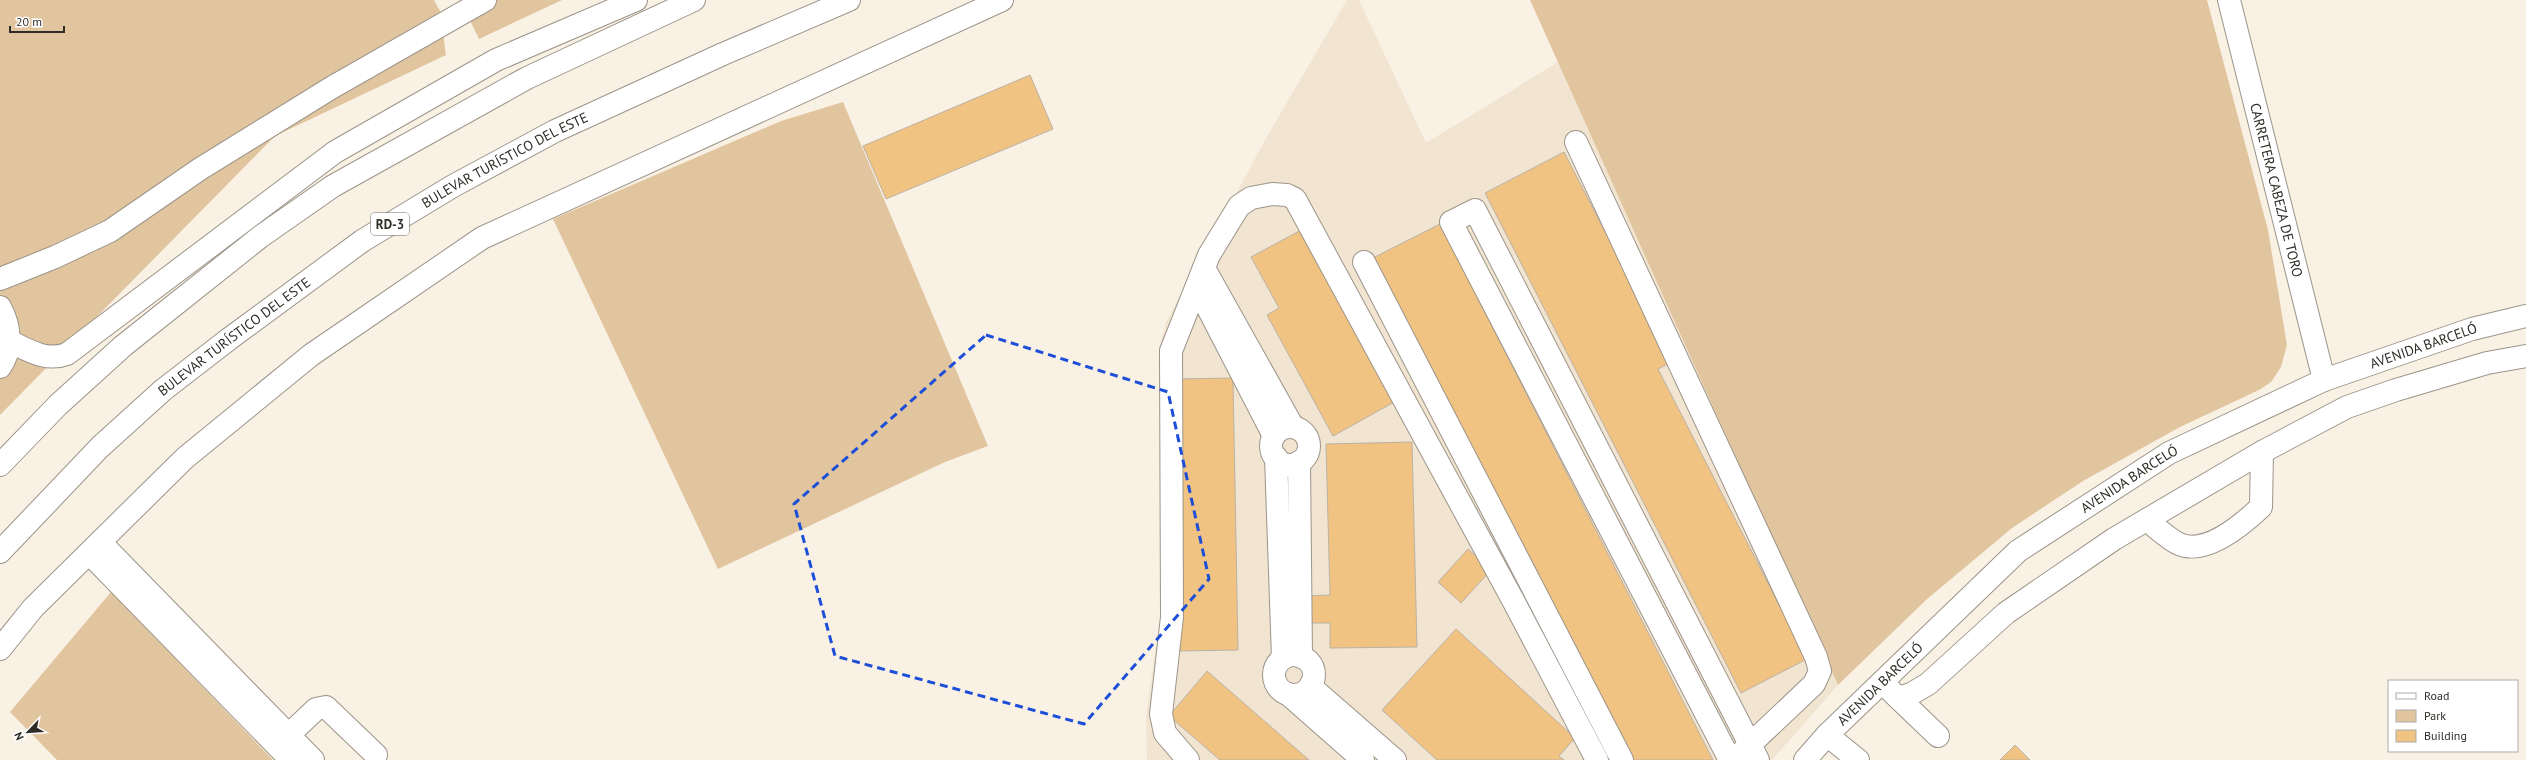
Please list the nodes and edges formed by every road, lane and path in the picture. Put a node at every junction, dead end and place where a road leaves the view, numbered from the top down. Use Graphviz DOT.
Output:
graph roads {
  1 [pos="485,0"];
  2 [pos="636,0"];
  3 [pos="694,0"];
  4 [pos="849,0"];
  5 [pos="1002,0"];
  6 [pos="2229,0"];
  7 [pos="1576,142"];
  8 [pos="1364,262"];
  9 [pos="1201,278"];
  10 [pos="0,279"];
  11 [pos="0,307"];
  12 [pos="2526,316"];
  13 [pos="9,341"];
  14 [pos="2526,356"];
  15 [pos="0,367"];
  16 [pos="2324,380"];
  17 [pos="1293,427"];
  18 [pos="1274,436"];
  19 [pos="2262,452"];
  20 [pos="1276,458"];
  21 [pos="1299,462"];
  22 [pos="0,465"];
  23 [pos="2147,520"];
  24 [pos="95,547"];
  25 [pos="0,552"];
  26 [pos="0,649"];
  27 [pos="1292,657"];
  28 [pos="1882,683"];
  29 [pos="1310,686"];
  30 [pos="1288,694"];
  31 [pos="1899,698"];
  32 [pos="1826,735"];
  33 [pos="1938,736"];
  34 [pos="286,747"];
  35 [pos="1754,753"];
  36 [pos="376,755"];
  37 [pos="313,760"];
  38 [pos="1188,760"];
  39 [pos="1363,760"];
  40 [pos="1395,760"];
  41 [pos="1597,760"];
  42 [pos="1622,760"];
  43 [pos="1732,760"];
  44 [pos="1804,760"];
  45 [pos="1858,760"];
  1 -- 10 [label="main road"];
  2 -- 13 [label="main road"];
  3 -- 22 [label="main road"];
  4 -- 25 [label="main road, BULEVAR TURÍSTICO DEL ESTE / RD-3"];
  5 -- 24 [label="main road"];
  6 -- 16 [label="main road, CARRETERA CABEZA DE TORO"];
  7 -- 35 [label="main road"];
  8 -- 42 [label="main road"];
  9 -- 17 [label="main road"];
  9 -- 18 [label="main road"];
  9 -- 38 [label="main road"];
  9 -- 41 [label="main road"];
  11 -- 13 [label="main road"];
  12 -- 16 [label="main road, AVENIDA BARCELÓ"];
  13 -- 15 [label="main road"];
  14 -- 19 [label="main road"];
  16 -- 28 [label="main road, AVENIDA BARCELÓ"];
  17 -- 18 [label="main road"];
  17 -- 21 [label="main road"];
  18 -- 20 [label="main road"];
  19 -- 23 [label="main road"];
  19 -- 23 [label="main road"];
  20 -- 21 [label="main road"];
  20 -- 27 [label="main road"];
  21 -- 27 [label="main road"];
  23 -- 31 [label="main road"];
  24 -- 26 [label="main road"];
  24 -- 34 [label="main road"];
  27 -- 29 [label="main road"];
  27 -- 30 [label="main road"];
  28 -- 31 [label="main road"];
  28 -- 32 [label="main road, AVENIDA BARCELÓ"];
  29 -- 30 [label="main road"];
  29 -- 40 [label="main road"];
  30 -- 39 [label="main road"];
  31 -- 33 [label="main road"];
  32 -- 44 [label="main road, AVENIDA BARCELÓ"];
  32 -- 45 [label="main road"];
  34 -- 36 [label="main road"];
  34 -- 37 [label="main road"];
  35 -- 43 [label="main road"];
  35 -- 43 [label="main road"];
}
